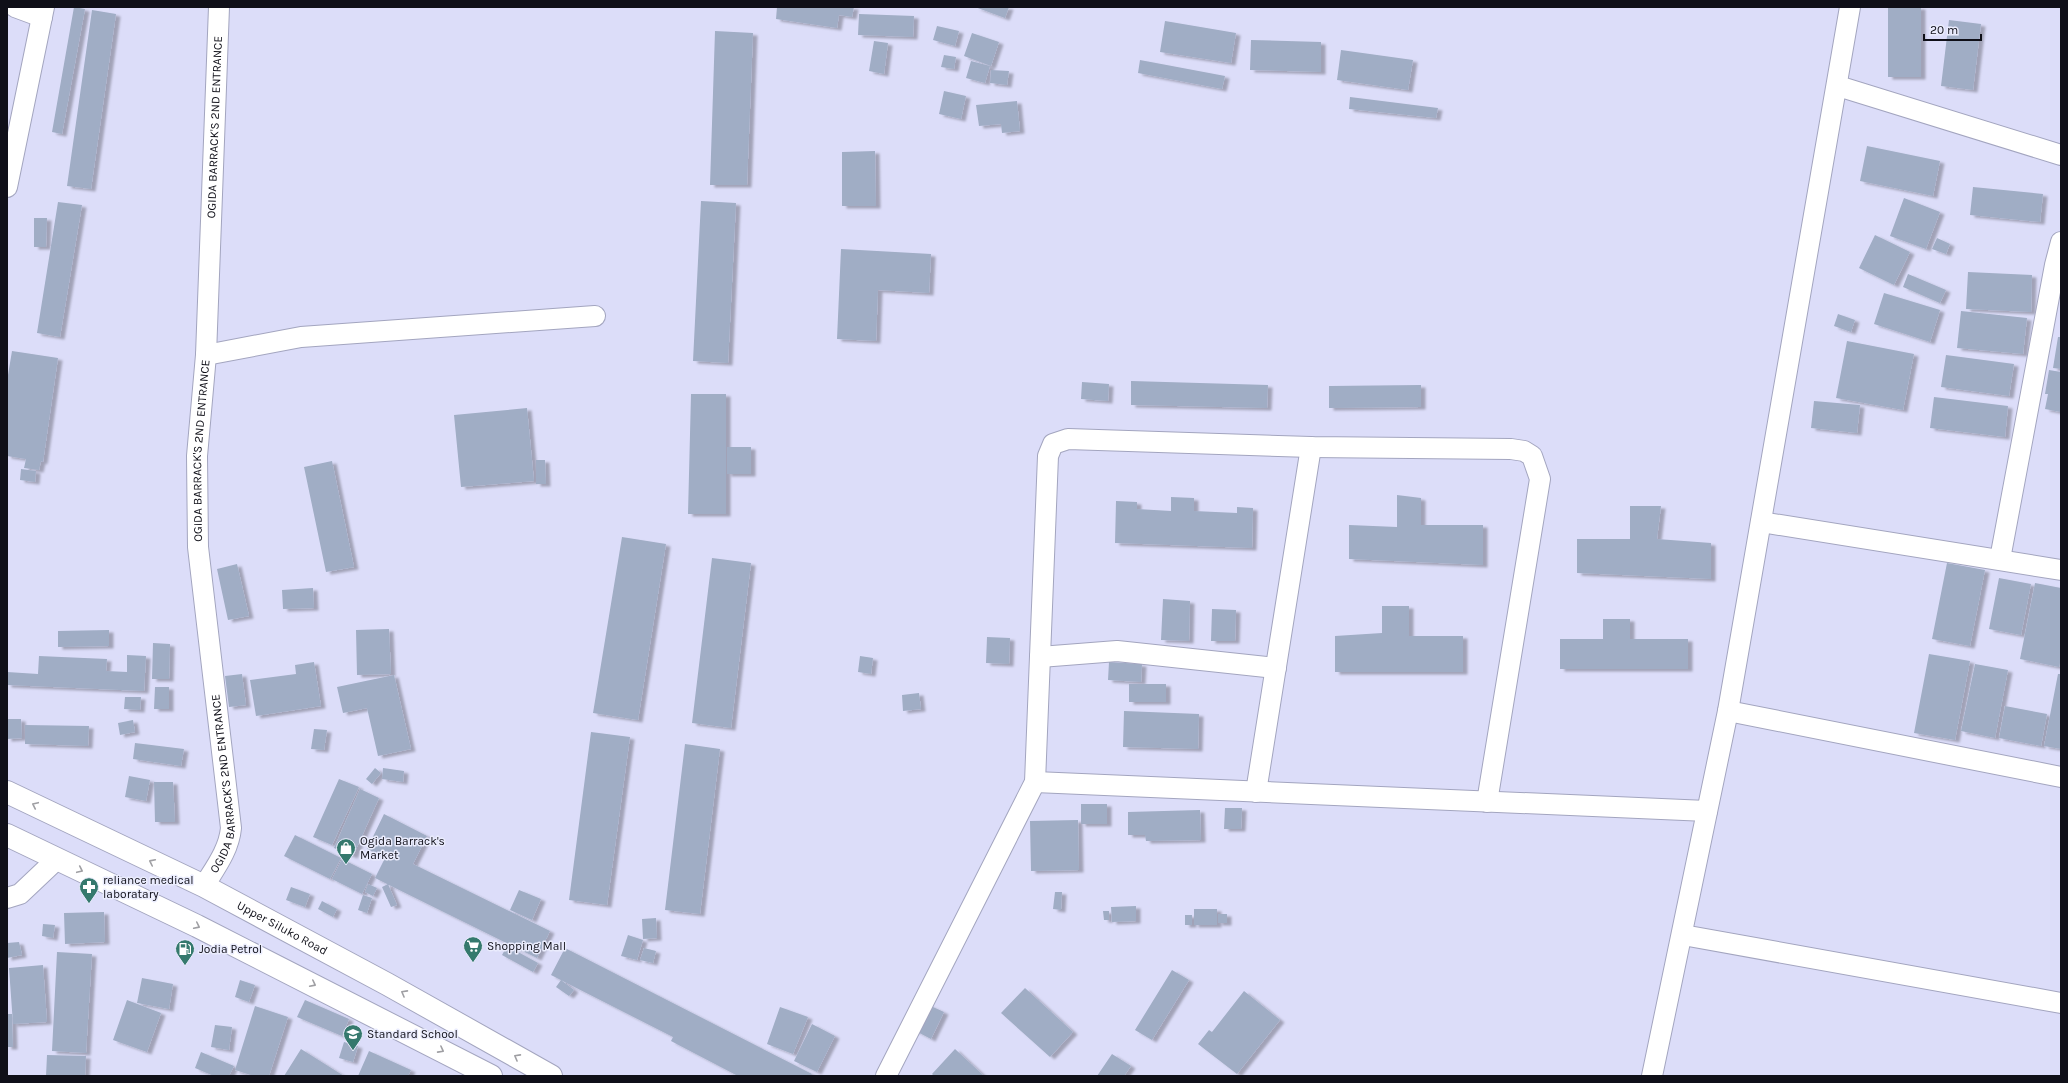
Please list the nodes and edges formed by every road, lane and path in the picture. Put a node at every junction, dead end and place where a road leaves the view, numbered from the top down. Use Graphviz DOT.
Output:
graph roads {
  1 [pos="15,7"];
  2 [pos="219,7"];
  3 [pos="1850,7"];
  4 [pos="43,12"];
  5 [pos="1838,86"];
  6 [pos="2061,155"];
  7 [pos="7,187"];
  8 [pos="2061,242"];
  9 [pos="595,316"];
  10 [pos="206,355"];
  11 [pos="1311,447"];
  12 [pos="1761,522"];
  13 [pos="2000,559"];
  14 [pos="2061,570"];
  15 [pos="1040,657"];
  16 [pos="1276,668"];
  17 [pos="1728,711"];
  18 [pos="2061,777"];
  19 [pos="1036,782"];
  20 [pos="7,792"];
  21 [pos="1256,792"];
  22 [pos="1487,802"];
  23 [pos="1707,811"];
  24 [pos="7,835"];
  25 [pos="57,859"];
  26 [pos="204,886"];
  27 [pos="7,898"];
  28 [pos="1682,935"];
  29 [pos="2061,1003"];
  30 [pos="491,1076"];
  31 [pos="551,1076"];
  32 [pos="886,1076"];
  33 [pos="1652,1076"];
  1 -- 4 [label="street"];
  2 -- 10 [label="street, OGIDA BARRACK'S 2ND ENTRANCE"];
  3 -- 5 [label="street"];
  4 -- 7 [label="street"];
  5 -- 6 [label="street"];
  5 -- 12 [label="street"];
  8 -- 13 [label="street"];
  9 -- 10 [label="street"];
  10 -- 26 [label="street, OGIDA BARRACK'S 2ND ENTRANCE"];
  11 -- 15 [label="street"];
  11 -- 16 [label="street"];
  11 -- 22 [label="street"];
  12 -- 13 [label="street"];
  12 -- 17 [label="street"];
  13 -- 14 [label="street"];
  15 -- 16 [label="street"];
  15 -- 19 [label="street"];
  16 -- 21 [label="street"];
  17 -- 18 [label="street"];
  17 -- 23 [label="street"];
  19 -- 21 [label="street"];
  19 -- 32 [label="street"];
  26 -- 20 [label="main road, Upper Siluko Road, one-way"];
  21 -- 22 [label="street"];
  22 -- 23 [label="street"];
  23 -- 28 [label="street"];
  24 -- 25 [label="main road"];
  25 -- 27 [label="street"];
  25 -- 30 [label="main road, one-way"];
  31 -- 26 [label="main road, Upper Siluko Road, one-way"];
  28 -- 29 [label="street"];
  28 -- 33 [label="street"];
}
